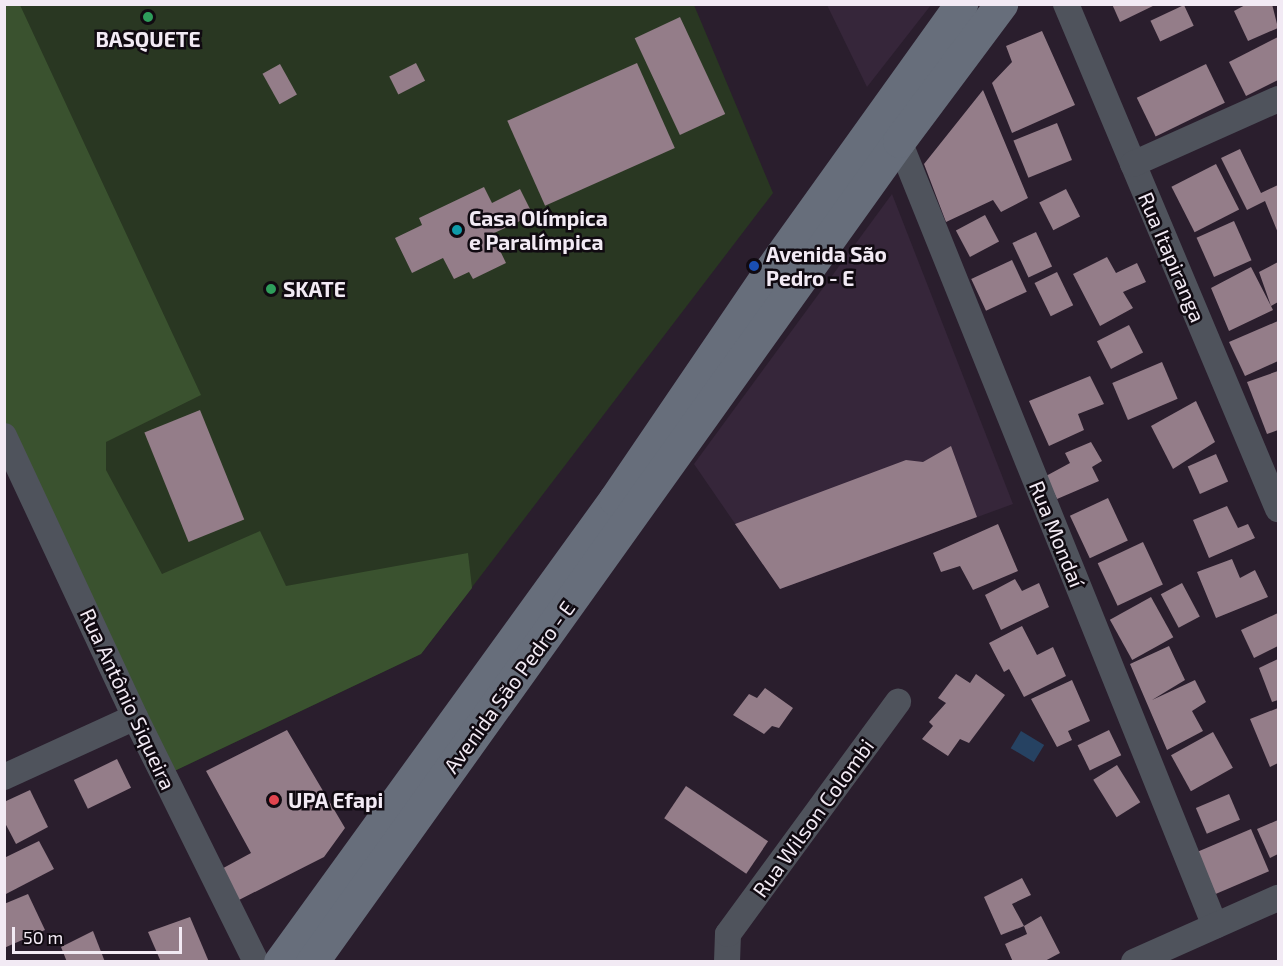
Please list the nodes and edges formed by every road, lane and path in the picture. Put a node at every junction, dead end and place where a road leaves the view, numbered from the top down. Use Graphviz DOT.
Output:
graph roads {
  1 [pos="961,4"];
  2 [pos="1001,4"];
  3 [pos="1066,4"];
  4 [pos="1278,99"];
  5 [pos="899,141"];
  6 [pos="1133,164"];
  7 [pos="4,436"];
  8 [pos="1278,509"];
  9 [pos="898,702"];
  10 [pos="135,717"];
  11 [pos="4,777"];
  12 [pos="1278,898"];
  13 [pos="1215,926"];
  14 [pos="256,962"];
  15 [pos="280,962"];
  16 [pos="312,962"];
  17 [pos="727,962"];
  18 [pos="1134,962"];
  1 -- 15 [label="main road, Avenida São Pedro - E"];
  2 -- 5 [label="main road, Avenida São Pedro - E"];
  3 -- 6 [label="street, Rua Itapiranga"];
  4 -- 6 [label="street"];
  5 -- 13 [label="street, Rua Mondaí"];
  5 -- 16 [label="main road, Avenida São Pedro - E"];
  6 -- 8 [label="street, Rua Itapiranga"];
  7 -- 10 [label="street, Rua Antônio Siqueira"];
  9 -- 17 [label="street, Rua Wilson Colombi"];
  10 -- 11 [label="street"];
  10 -- 14 [label="street, Rua Antônio Siqueira"];
  12 -- 13 [label="street"];
  13 -- 18 [label="street"];
}
